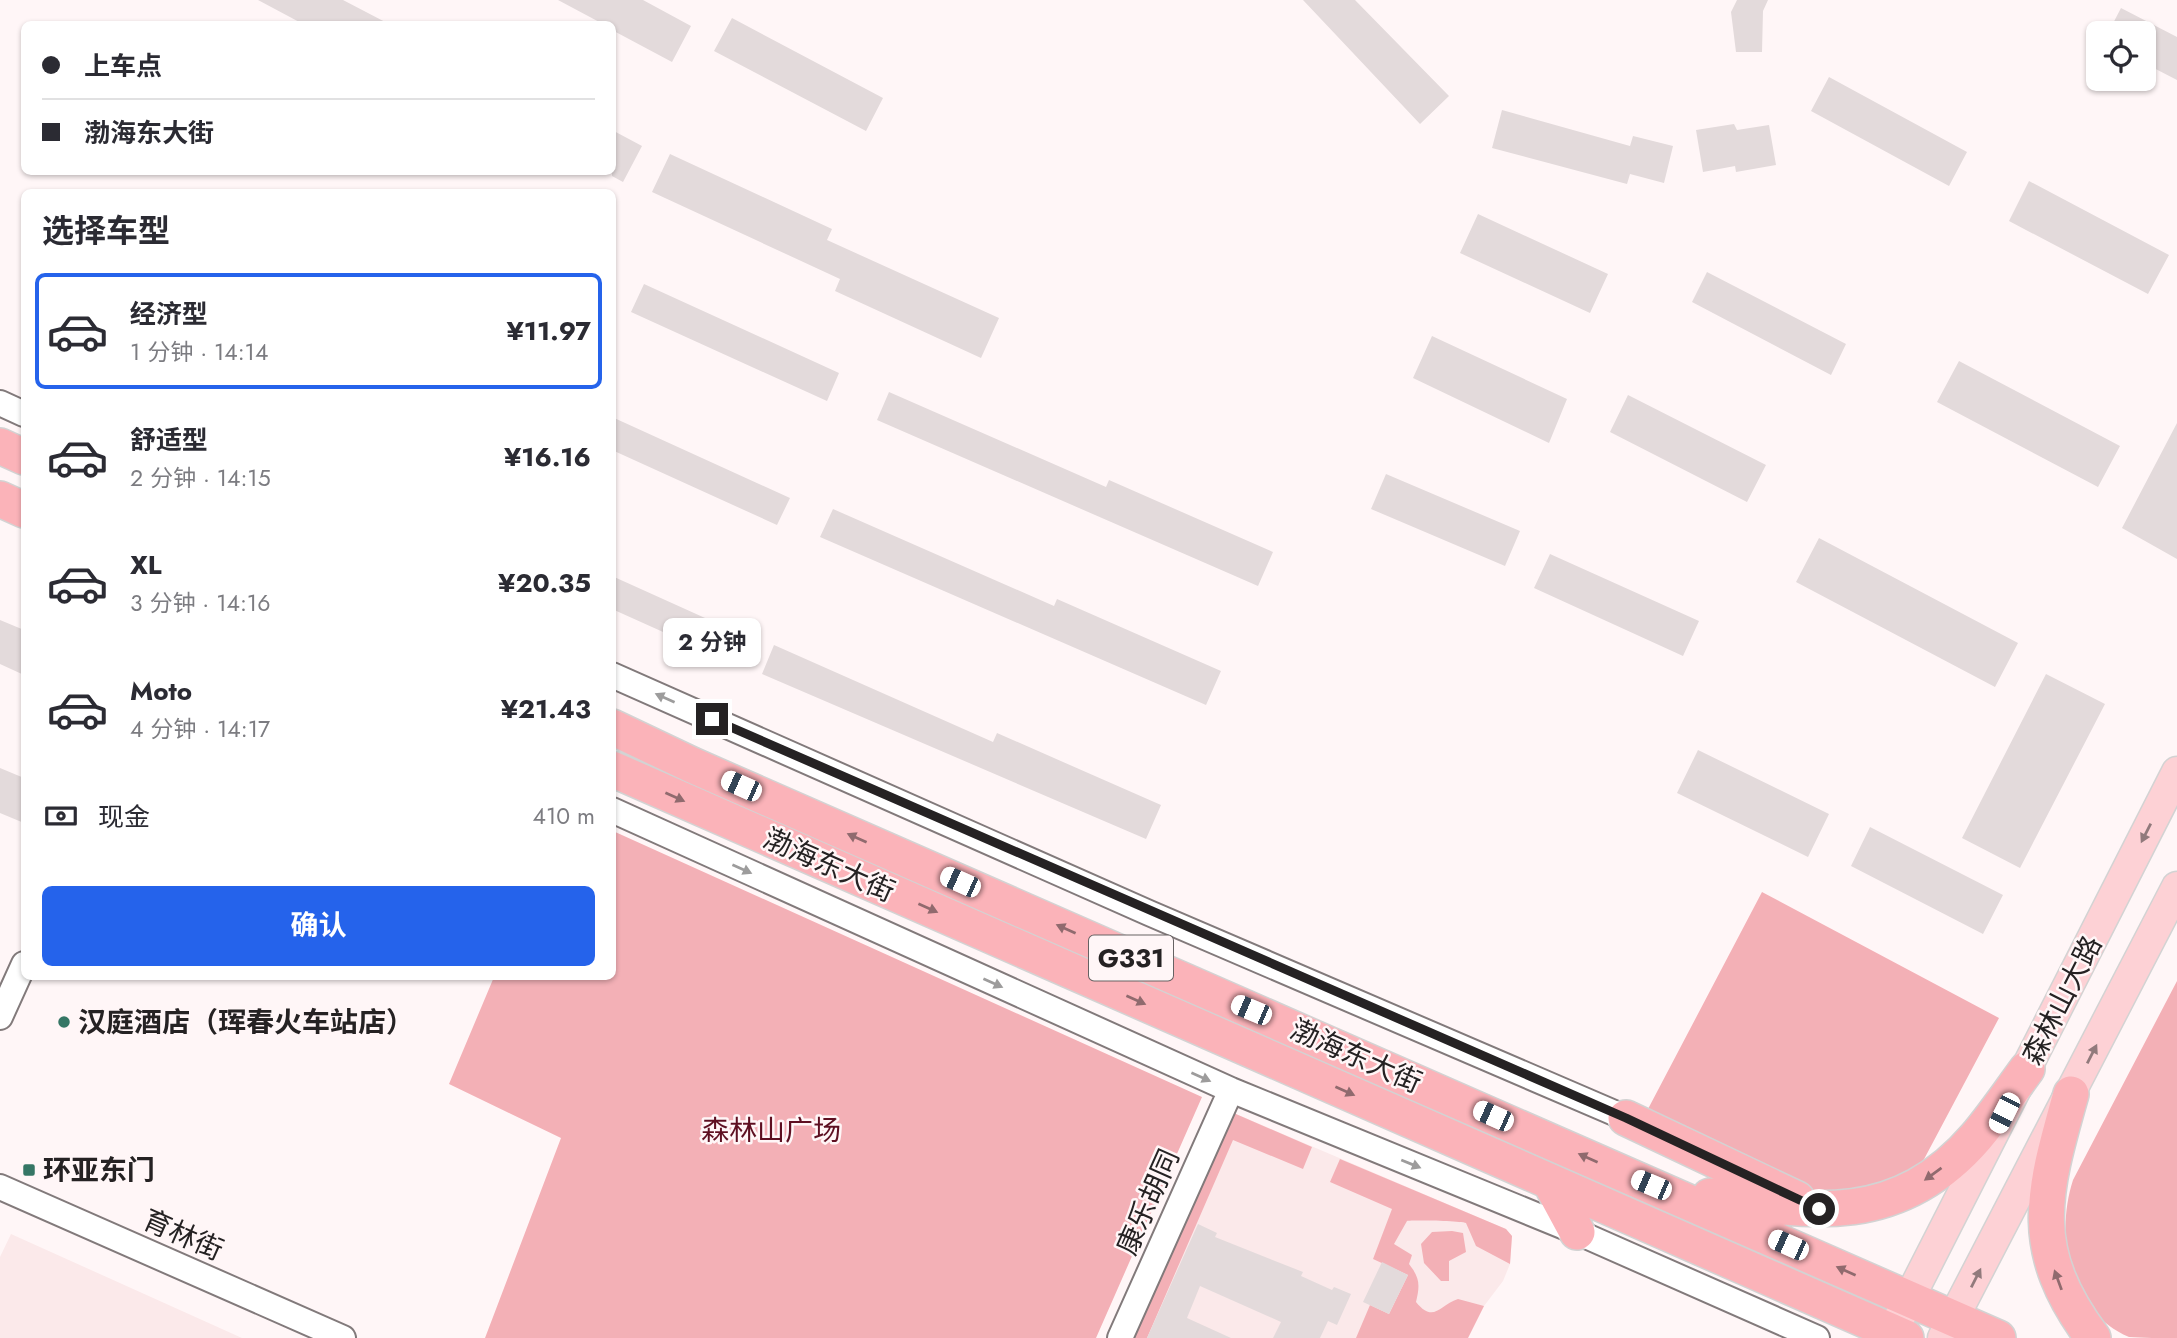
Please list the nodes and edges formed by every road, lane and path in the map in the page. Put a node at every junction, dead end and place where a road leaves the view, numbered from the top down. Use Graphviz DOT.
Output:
graph roads {
  1 [pos="0,403"];
  2 [pos="21,413"];
  3 [pos="0,446"];
  4 [pos="21,456"];
  5 [pos="0,499"];
  6 [pos="21,509"];
  7 [pos="616,677"];
  8 [pos="616,729"];
  9 [pos="616,771"];
  10 [pos="2177,772"];
  11 [pos="616,812"];
  12 [pos="2177,887"];
  13 [pos="21,971"];
  14 [pos="0,1017"];
  15 [pos="2027,1069"];
  16 [pos="1231,1090"];
  17 [pos="2071,1094"];
  18 [pos="1626,1118"];
  19 [pos="1550,1181"];
  20 [pos="1651,1185"];
  21 [pos="3,1196"];
  22 [pos="1819,1209"];
  23 [pos="1577,1232"];
  24 [pos="1909,1298"];
  25 [pos="1949,1328"];
  26 [pos="2085,1328"];
  27 [pos="1895,1336"];
  28 [pos="343,1338"];
  29 [pos="1120,1338"];
  30 [pos="1817,1338"];
  31 [pos="1998,1338"];
  32 [pos="2107,1338"];
  1 -- 2 [label="street"];
  3 -- 4 [label="highway"];
  5 -- 6 [label="highway"];
  18 -- 7 [label="street, 渤海东大街, one-way"];
  20 -- 8 [label="highway, 渤海东大街 / G331, one-way"];
  9 -- 19 [label="highway, 渤海东大街 / G331, one-way"];
  10 -- 15 [label="main road, 森林山大路, one-way"];
  11 -- 16 [label="street, 渤海东大街, one-way"];
  17 -- 12 [label="main road, 森林山大路, one-way"];
  13 -- 14 [label="street"];
  15 -- 22 [label="highway, one-way"];
  15 -- 24 [label="main road, 森林山大路"];
  16 -- 23 [label="street, 渤海东大街, one-way"];
  16 -- 29 [label="street, 康乐胡同"];
  25 -- 17 [label="main road, 森林山大路, one-way"];
  26 -- 17 [label="highway, one-way"];
  18 -- 22 [label="highway"];
  19 -- 23 [label="highway"];
  19 -- 27 [label="highway, 渤海东大街 / G331"];
  20 -- 22 [label="highway"];
  24 -- 20 [label="highway, 渤海东大街 / G331, one-way"];
  21 -- 28 [label="street, 育林街"];
  23 -- 30 [label="street, 渤海东大街"];
  24 -- 25 [label="highway, G331"];
  24 -- 27 [label="main road, 森林山大路"];
  25 -- 31 [label="highway, G331"];
  26 -- 32 [label="highway"];
}
